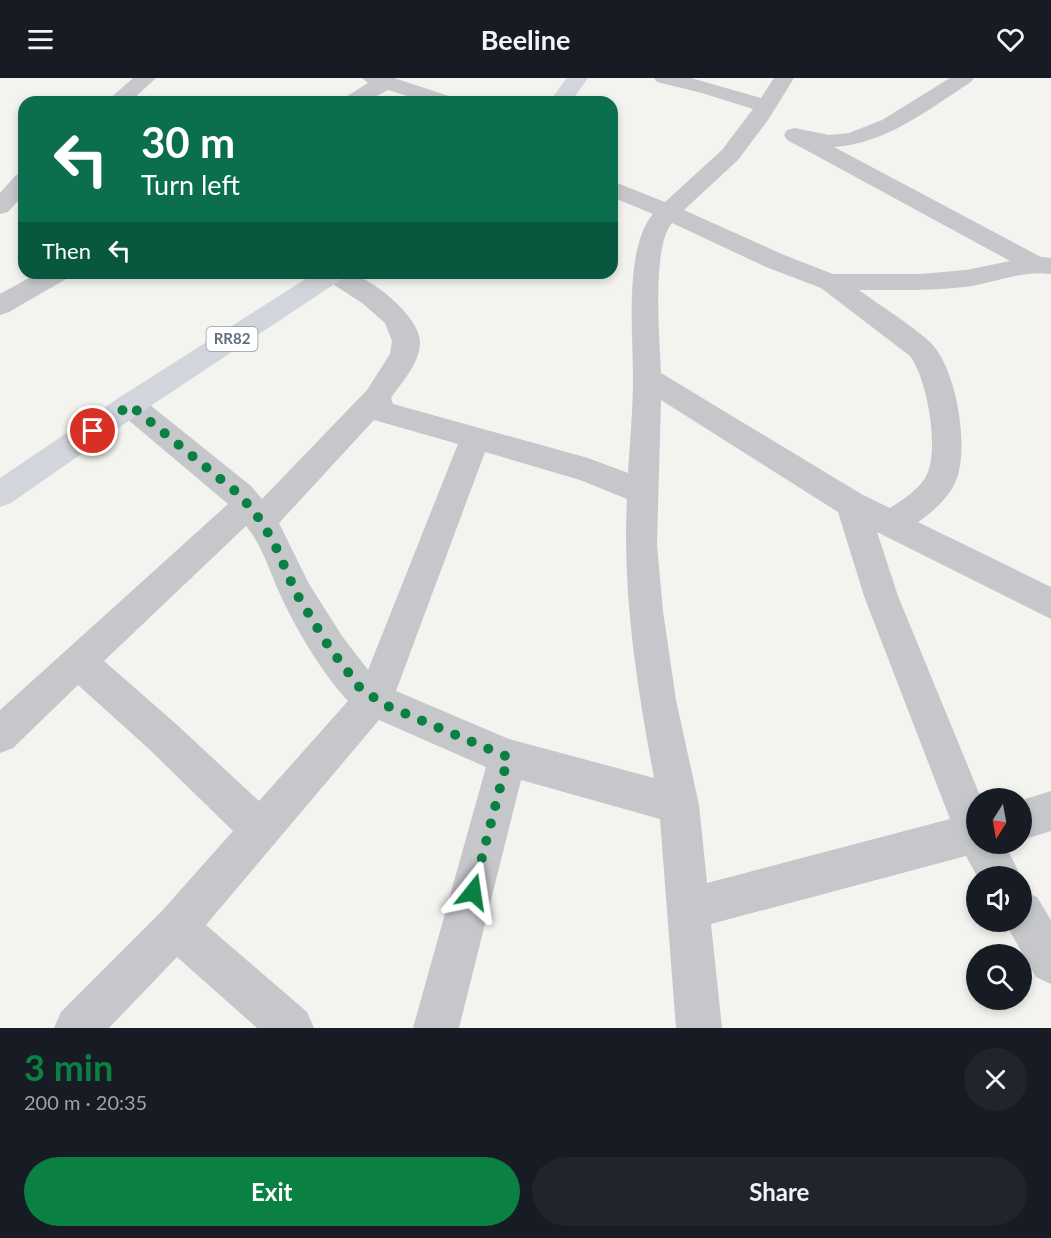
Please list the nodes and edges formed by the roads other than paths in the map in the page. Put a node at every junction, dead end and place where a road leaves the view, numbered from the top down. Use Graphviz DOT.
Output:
graph roads {
  1 [pos="146,78"];
  2 [pos="578,78"];
  3 [pos="664,78"];
  4 [pos="784,78"];
  5 [pos="964,78"];
  6 [pos="390,81"];
  7 [pos="124,96"];
  8 [pos="362,96"];
  9 [pos="431,96"];
  10 [pos="564,96"];
  11 [pos="765,108"];
  12 [pos="795,135"];
  13 [pos="618,190"];
  14 [pos="669,211"];
  15 [pos="1043,265"];
  16 [pos="47,279"];
  17 [pos="325,279"];
  18 [pos="343,279"];
  19 [pos="830,282"];
  20 [pos="0,306"];
  21 [pos="647,378"];
  22 [pos="377,398"];
  23 [pos="130,405"];
  24 [pos="475,438"];
  25 [pos="644,493"];
  26 [pos="0,494"];
  27 [pos="852,504"];
  28 [pos="255,513"];
  29 [pos="893,523"];
  30 [pos="1051,604"];
  31 [pos="78,662"];
  32 [pos="375,698"];
  33 [pos="0,735"];
  34 [pos="508,757"];
  35 [pos="679,805"];
  36 [pos="966,808"];
  37 [pos="1051,811"];
  38 [pos="1032,817"];
  39 [pos="260,830"];
  40 [pos="966,839"];
  41 [pos="688,909"];
  42 [pos="176,927"];
  43 [pos="1032,929"];
  44 [pos="1051,962"];
  45 [pos="77,1028"];
  46 [pos="291,1028"];
  47 [pos="436,1028"];
  48 [pos="699,1028"];
  1 -- 7 [label="street"];
  2 -- 10 [label="main road"];
  3 -- 11 [label="street"];
  4 -- 11 [label="street"];
  5 -- 12 [label="street"];
  6 -- 8 [label="street"];
  6 -- 9 [label="street"];
  11 -- 12 [label="street"];
  11 -- 14 [label="street"];
  12 -- 15 [label="street"];
  13 -- 14 [label="street"];
  14 -- 19 [label="street"];
  14 -- 21 [label="street"];
  15 -- 19 [label="street"];
  16 -- 20 [label="street"];
  17 -- 23 [label="main road, RR82"];
  18 -- 22 [label="street"];
  19 -- 29 [label="street"];
  21 -- 25 [label="street"];
  21 -- 27 [label="street"];
  22 -- 24 [label="street"];
  22 -- 28 [label="street"];
  23 -- 26 [label="main road, RR82"];
  23 -- 28 [label="street"];
  24 -- 25 [label="street"];
  24 -- 32 [label="street"];
  25 -- 35 [label="street"];
  27 -- 29 [label="street"];
  27 -- 36 [label="street"];
  28 -- 31 [label="street"];
  28 -- 32 [label="street"];
  29 -- 30 [label="street"];
  31 -- 33 [label="street"];
  31 -- 39 [label="street"];
  32 -- 34 [label="street"];
  32 -- 39 [label="street"];
  34 -- 35 [label="street"];
  34 -- 47 [label="street"];
  35 -- 41 [label="street"];
  37 -- 38 [label="street"];
  39 -- 42 [label="street"];
  40 -- 41 [label="street"];
  41 -- 48 [label="street"];
  42 -- 45 [label="street"];
  42 -- 46 [label="street"];
  43 -- 44 [label="street"];
}
